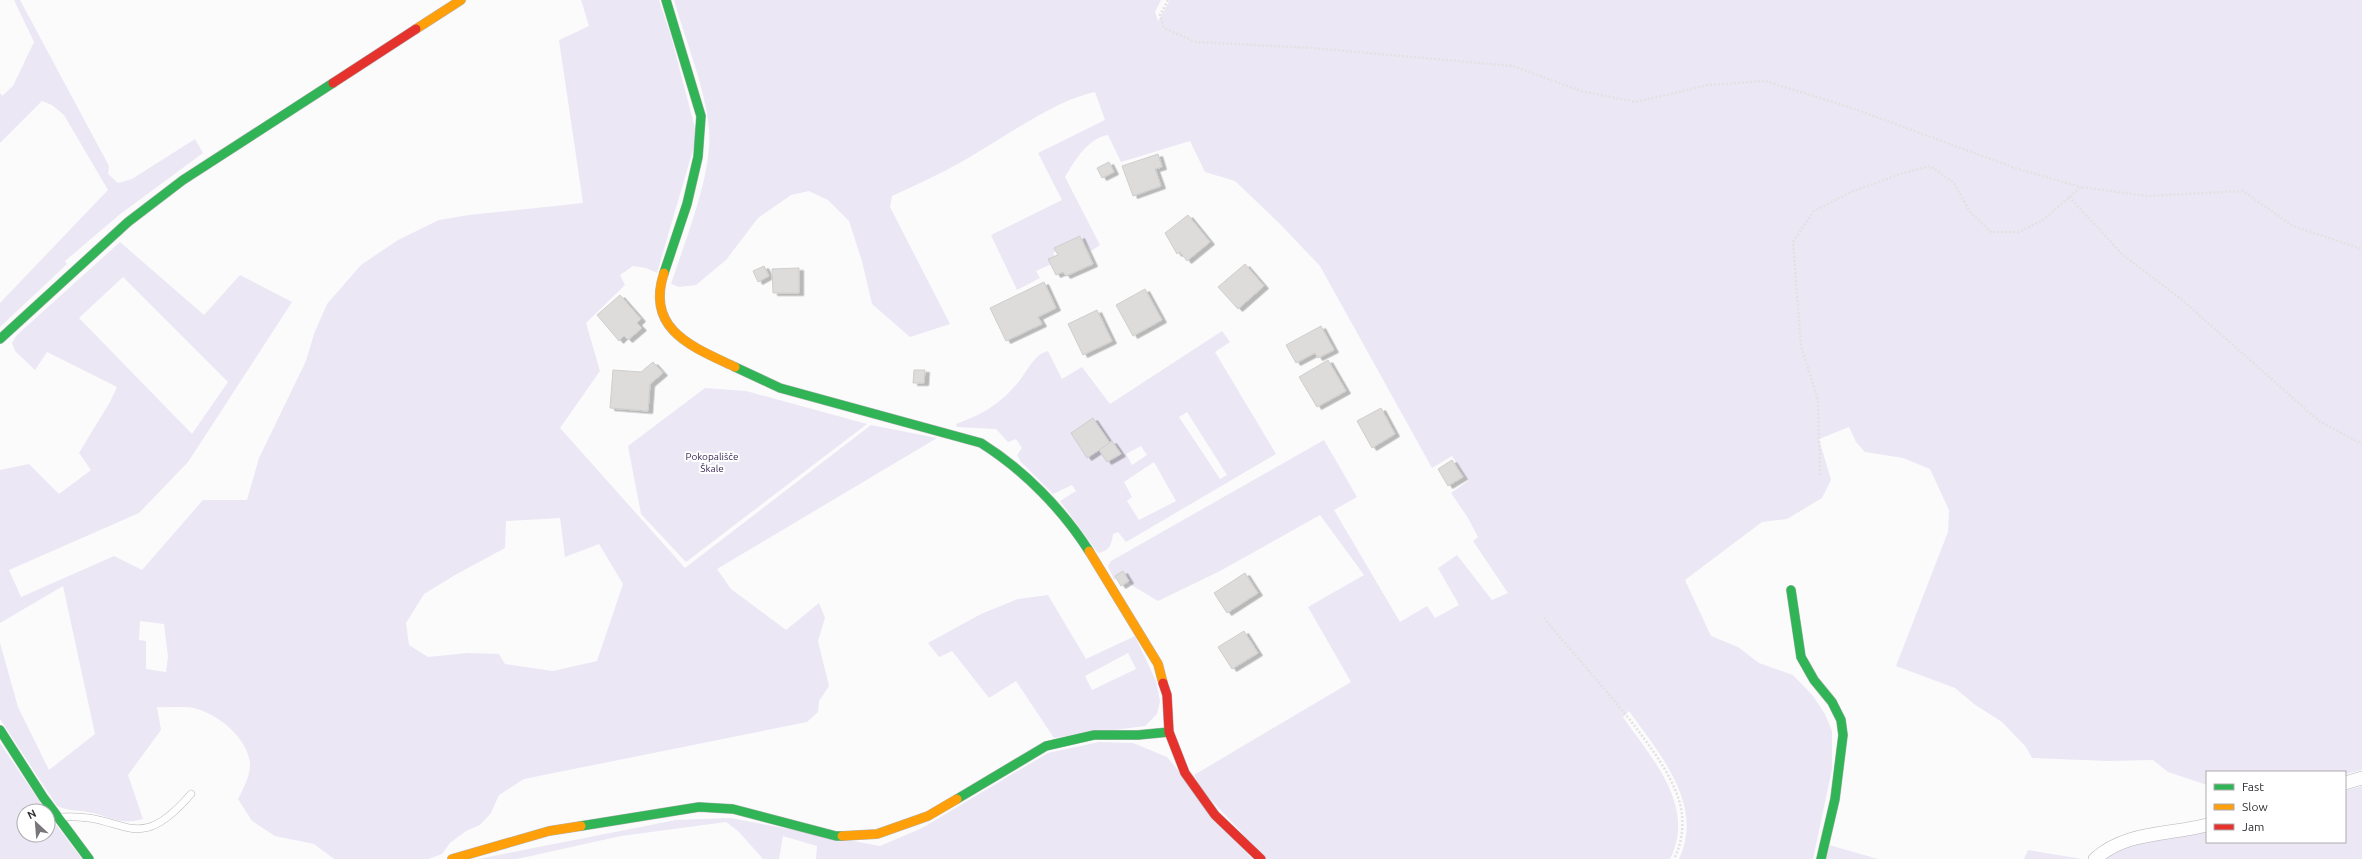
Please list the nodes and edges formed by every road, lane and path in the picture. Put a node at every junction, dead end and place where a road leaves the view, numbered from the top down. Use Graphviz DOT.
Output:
graph roads {
  1 [pos="461,0"];
  2 [pos="666,0"];
  3 [pos="1168,0"];
  4 [pos="2081,187"];
  5 [pos="2069,197"];
  6 [pos="2362,249"];
  7 [pos="0,339"];
  8 [pos="2362,444"];
  9 [pos="1820,475"];
  10 [pos="1791,590"];
  11 [pos="1544,618"];
  12 [pos="0,730"];
  13 [pos="1169,732"];
  14 [pos="2362,778"];
  15 [pos="2346,783"];
  16 [pos="191,794"];
  17 [pos="59,818"];
  18 [pos="2206,825"];
  19 [pos="89,859"];
  20 [pos="452,859"];
  21 [pos="1260,859"];
  22 [pos="1674,859"];
  23 [pos="1821,859"];
  24 [pos="2094,859"];
  1 -- 7 [label="street"];
  2 -- 13 [label="street"];
  3 -- 4 [label="path"];
  4 -- 5 [label="path"];
  4 -- 6 [label="path"];
  5 -- 8 [label="path"];
  5 -- 9 [label="path"];
  10 -- 23 [label="street"];
  11 -- 22 [label="path"];
  12 -- 17 [label="street"];
  13 -- 20 [label="street"];
  13 -- 21 [label="street"];
  14 -- 15 [label="street"];
  16 -- 17 [label="lane"];
  17 -- 19 [label="street"];
  18 -- 24 [label="street"];
}
